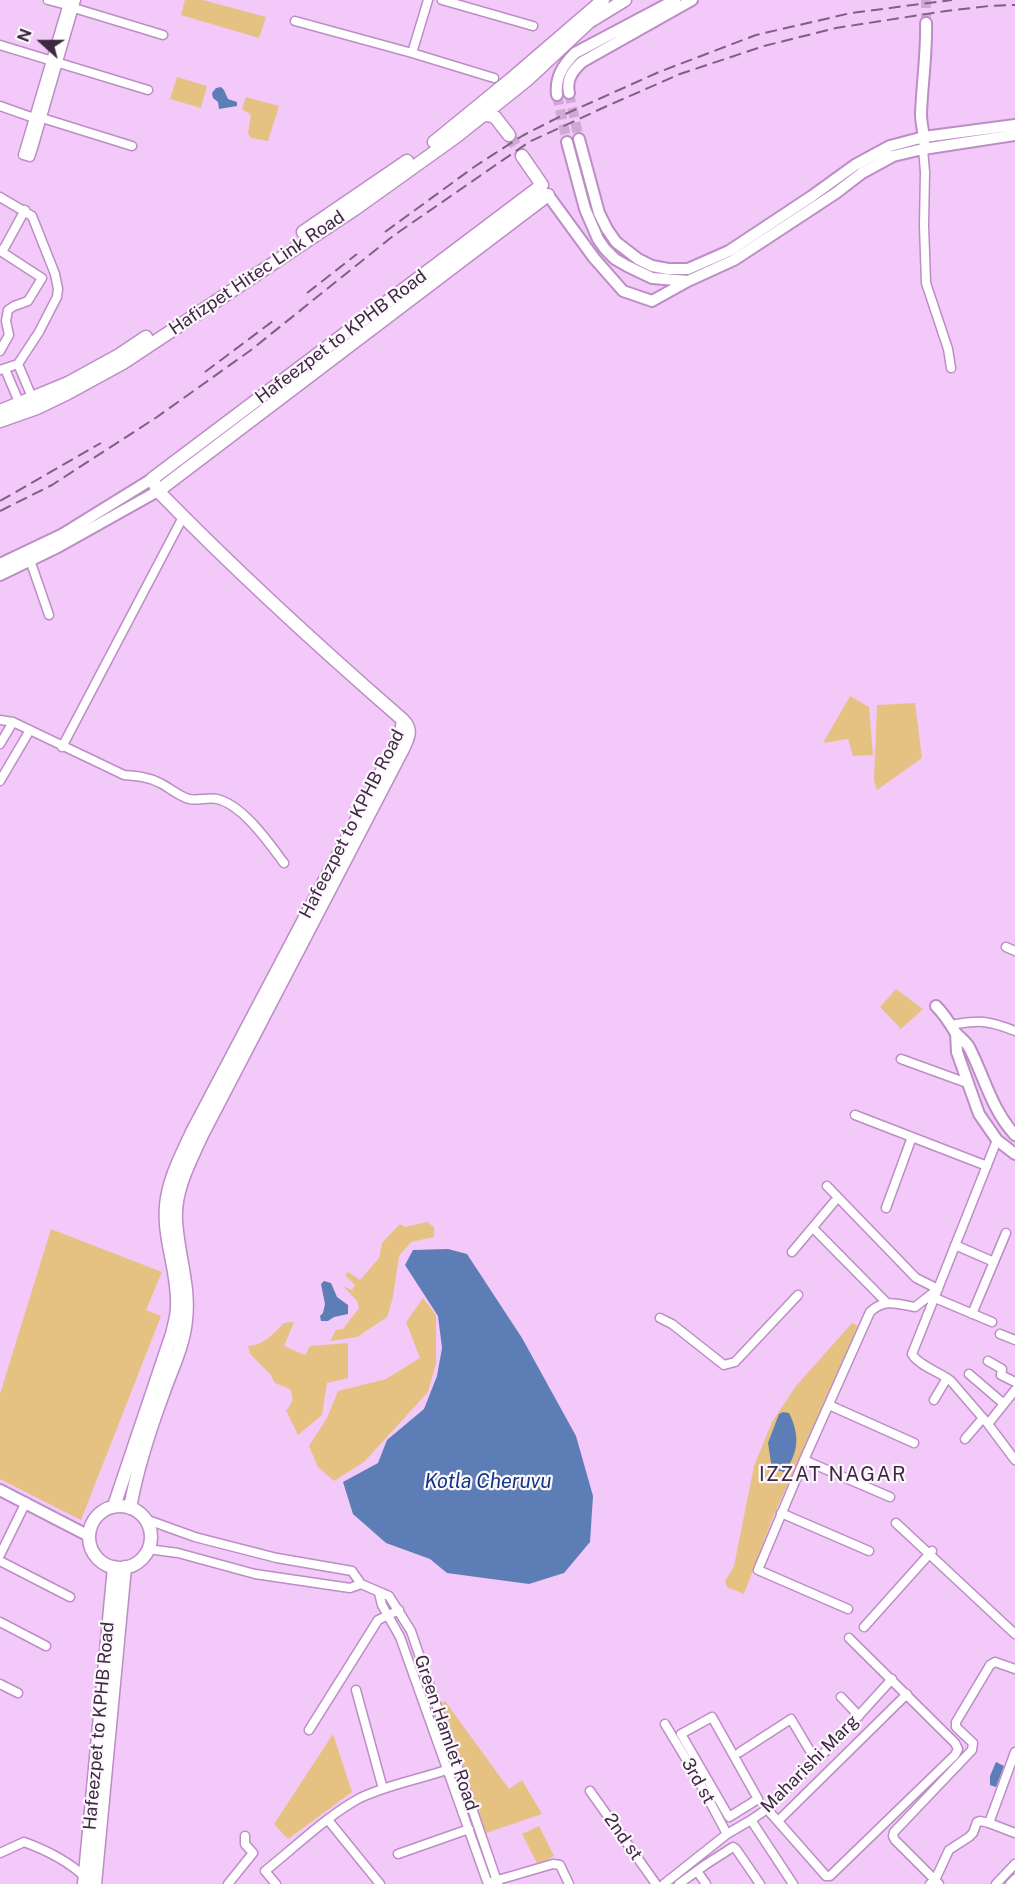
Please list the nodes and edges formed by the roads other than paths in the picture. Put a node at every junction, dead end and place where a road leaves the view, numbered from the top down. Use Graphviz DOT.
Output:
graph roads {
  1 [pos="48,0"];
  2 [pos="428,0"];
  3 [pos="442,0"];
  4 [pos="603,0"];
  5 [pos="625,0"];
  6 [pos="675,0"];
  7 [pos="692,0"];
  8 [pos="72,3"];
  9 [pos="295,21"];
  10 [pos="533,26"];
  11 [pos="163,35"];
  12 [pos="0,45"];
  13 [pos="412,53"];
  14 [pos="54,62"];
  15 [pos="494,78"];
  16 [pos="148,90"];
  17 [pos="569,93"];
  18 [pos="557,95"];
  19 [pos="0,106"];
  20 [pos="925,115"];
  21 [pos="480,116"];
  22 [pos="38,118"];
  23 [pos="1015,125"];
  24 [pos="509,135"];
  25 [pos="940,135"];
  26 [pos="1015,135"];
  27 [pos="579,139"];
  28 [pos="924,139"];
  29 [pos="567,142"];
  30 [pos="132,146"];
  31 [pos="522,156"];
  32 [pos="545,190"];
  33 [pos="0,197"];
  34 [pos="814,201"];
  35 [pos="25,210"];
  36 [pos="1,251"];
  37 [pos="688,281"];
  38 [pos="4,307"];
  39 [pos="0,351"];
  40 [pos="18,364"];
  41 [pos="951,368"];
  42 [pos="2,370"];
  43 [pos="35,403"];
  44 [pos="21,408"];
  45 [pos="2,416"];
  46 [pos="152,479"];
  47 [pos="158,491"];
  48 [pos="183,517"];
  49 [pos="30,560"];
  50 [pos="0,564"];
  51 [pos="0,575"];
  52 [pos="49,615"];
  53 [pos="0,714"];
  54 [pos="0,720"];
  55 [pos="404,720"];
  56 [pos="12,722"];
  57 [pos="30,730"];
  58 [pos="0,744"];
  59 [pos="62,747"];
  60 [pos="0,782"];
  61 [pos="284,863"];
  62 [pos="936,1006"];
  63 [pos="954,1029"];
  64 [pos="1015,1031"];
  65 [pos="901,1059"];
  66 [pos="967,1083"];
  67 [pos="855,1115"];
  68 [pos="1015,1135"];
  69 [pos="912,1137"];
  70 [pos="997,1140"];
  71 [pos="1015,1154"];
  72 [pos="987,1166"];
  73 [pos="827,1185"];
  74 [pos="834,1202"];
  75 [pos="886,1208"];
  76 [pos="813,1228"];
  77 [pos="1006,1233"];
  78 [pos="955,1245"];
  79 [pos="792,1252"];
  80 [pos="994,1262"];
  81 [pos="936,1294"];
  82 [pos="798,1295"];
  83 [pos="886,1302"];
  84 [pos="972,1314"];
  85 [pos="660,1318"];
  86 [pos="992,1322"];
  87 [pos="1000,1334"];
  88 [pos="1015,1340"];
  89 [pos="988,1361"];
  90 [pos="969,1374"];
  91 [pos="947,1378"];
  92 [pos="1015,1382"];
  93 [pos="1015,1390"];
  94 [pos="934,1400"];
  95 [pos="1004,1404"];
  96 [pos="829,1405"];
  97 [pos="986,1421"];
  98 [pos="965,1439"];
  99 [pos="914,1443"];
  100 [pos="804,1460"];
  101 [pos="1015,1460"];
  102 [pos="0,1490"];
  103 [pos="890,1497"];
  104 [pos="26,1502"];
  105 [pos="114,1506"];
  106 [pos="130,1508"];
  107 [pos="781,1513"];
  108 [pos="145,1519"];
  109 [pos="896,1522"];
  110 [pos="89,1536"];
  111 [pos="148,1549"];
  112 [pos="869,1551"];
  113 [pos="932,1552"];
  114 [pos="0,1556"];
  115 [pos="0,1562"];
  116 [pos="119,1567"];
  117 [pos="361,1584"];
  118 [pos="379,1593"];
  119 [pos="70,1597"];
  120 [pos="848,1609"];
  121 [pos="399,1610"];
  122 [pos="388,1616"];
  123 [pos="0,1622"];
  124 [pos="864,1627"];
  125 [pos="1015,1634"];
  126 [pos="849,1638"];
  127 [pos="46,1646"];
  128 [pos="1015,1669"];
  129 [pos="892,1680"];
  130 [pos="0,1684"];
  131 [pos="356,1690"];
  132 [pos="18,1693"];
  133 [pos="907,1694"];
  134 [pos="841,1697"];
  135 [pos="859,1716"];
  136 [pos="667,1727"];
  137 [pos="309,1730"];
  138 [pos="832,1744"];
  139 [pos="740,1752"];
  140 [pos="1015,1752"];
  141 [pos="844,1756"];
  142 [pos="816,1761"];
  143 [pos="1013,1762"];
  144 [pos="452,1768"];
  145 [pos="699,1774"];
  146 [pos="383,1789"];
  147 [pos="590,1791"];
  148 [pos="767,1809"];
  149 [pos="328,1820"];
  150 [pos="752,1820"];
  151 [pos="778,1821"];
  152 [pos="989,1823"];
  153 [pos="469,1829"];
  154 [pos="1015,1833"];
  155 [pos="727,1834"];
  156 [pos="245,1836"];
  157 [pos="0,1853"];
  158 [pos="398,1854"];
  159 [pos="698,1857"];
  160 [pos="705,1864"];
  161 [pos="1015,1864"];
  162 [pos="691,1871"];
  163 [pos="1015,1879"];
  164 [pos="88,1882"];
  165 [pos="493,1883"];
  166 [pos="935,1883"];
  167 [pos="228,1884"];
  168 [pos="276,1884"];
  169 [pos="380,1884"];
  170 [pos="569,1884"];
  171 [pos="656,1884"];
  172 [pos="664,1884"];
  173 [pos="679,1884"];
  174 [pos="706,1884"];
  175 [pos="760,1884"];
  176 [pos="793,1884"];
  177 [pos="996,1884"];
  178 [pos="1010,1884"];
  1 -- 8 [label="street"];
  2 -- 13 [label="street"];
  3 -- 10 [label="street"];
  4 -- 43 [label="main road"];
  5 -- 21 [label="main road, Hafizpet Hitec Link Road"];
  6 -- 18 [label="street"];
  7 -- 17 [label="street"];
  8 -- 11 [label="street"];
  8 -- 14 [label="street"];
  9 -- 13 [label="street"];
  12 -- 14 [label="street"];
  13 -- 15 [label="street"];
  14 -- 16 [label="street"];
  14 -- 22 [label="street"];
  19 -- 22 [label="street"];
  20 -- 25 [label="street"];
  20 -- 28 [label="street"];
  20 -- 28 [label="street"];
  21 -- 24 [label="main road"];
  21 -- 43 [label="main road, Hafizpet Hitec Link Road"];
  22 -- 30 [label="street"];
  23 -- 25 [label="street"];
  25 -- 28 [label="street"];
  26 -- 28 [label="street"];
  27 -- 34 [label="street"];
  28 -- 34 [label="street"];
  28 -- 41 [label="street"];
  29 -- 37 [label="street"];
  31 -- 32 [label="main road"];
  32 -- 37 [label="street"];
  32 -- 46 [label="main road, Hafeezpet to KPHB Road"];
  32 -- 47 [label="main road"];
  33 -- 35 [label="street"];
  34 -- 37 [label="street"];
  35 -- 36 [label="street"];
  35 -- 40 [label="street"];
  36 -- 38 [label="street"];
  38 -- 39 [label="street"];
  40 -- 42 [label="street"];
  40 -- 43 [label="street"];
  42 -- 44 [label="street"];
  43 -- 44 [label="main road, Hafizpet Hitec Link Road"];
  44 -- 45 [label="main road, Hafizpet Hitec Link Road"];
  46 -- 47 [label="main road, Hafeezpet to KPHB Road"];
  46 -- 50 [label="street"];
  47 -- 48 [label="main road, Hafeezpet to KPHB Road"];
  47 -- 49 [label="street"];
  48 -- 55 [label="main road, Hafeezpet to KPHB Road"];
  48 -- 59 [label="street"];
  49 -- 51 [label="street"];
  49 -- 52 [label="street"];
  53 -- 56 [label="street"];
  54 -- 56 [label="street"];
  55 -- 105 [label="main road, Hafeezpet to KPHB Road"];
  55 -- 106 [label="main road"];
  56 -- 57 [label="street"];
  56 -- 58 [label="street"];
  57 -- 59 [label="street"];
  57 -- 60 [label="street"];
  59 -- 61 [label="street"];
  62 -- 63 [label="street"];
  63 -- 64 [label="street"];
  63 -- 66 [label="street"];
  63 -- 68 [label="street"];
  65 -- 66 [label="street"];
  66 -- 70 [label="street"];
  67 -- 69 [label="street"];
  69 -- 72 [label="street"];
  69 -- 75 [label="street"];
  70 -- 71 [label="street"];
  70 -- 72 [label="street"];
  72 -- 78 [label="street"];
  73 -- 81 [label="street"];
  74 -- 76 [label="street"];
  76 -- 79 [label="street"];
  76 -- 83 [label="street"];
  77 -- 80 [label="street"];
  78 -- 80 [label="street"];
  78 -- 81 [label="street"];
  80 -- 84 [label="street"];
  81 -- 83 [label="street"];
  81 -- 84 [label="street"];
  81 -- 91 [label="street"];
  82 -- 85 [label="street"];
  83 -- 96 [label="street"];
  84 -- 86 [label="street"];
  87 -- 88 [label="street"];
  89 -- 92 [label="street"];
  90 -- 95 [label="street"];
  91 -- 94 [label="street"];
  91 -- 97 [label="street"];
  93 -- 95 [label="street"];
  95 -- 97 [label="street"];
  96 -- 99 [label="street"];
  96 -- 100 [label="street"];
  97 -- 98 [label="street"];
  97 -- 101 [label="street"];
  100 -- 103 [label="street"];
  100 -- 107 [label="street"];
  102 -- 104 [label="street"];
  104 -- 110 [label="street"];
  104 -- 114 [label="street"];
  105 -- 106 [label="main road"];
  105 -- 110 [label="main road, Hafeezpet to KPHB Road"];
  106 -- 108 [label="main road"];
  107 -- 112 [label="street"];
  107 -- 120 [label="street"];
  108 -- 111 [label="main road"];
  108 -- 117 [label="street, Green Hamlet Road"];
  109 -- 113 [label="street"];
  110 -- 116 [label="main road"];
  111 -- 116 [label="main road"];
  111 -- 117 [label="street"];
  113 -- 124 [label="street"];
  113 -- 125 [label="street"];
  115 -- 119 [label="street"];
  116 -- 164 [label="main road, Hafeezpet to KPHB Road"];
  117 -- 118 [label="street, Green Hamlet Road"];
  118 -- 121 [label="street, Green Hamlet Road"];
  118 -- 122 [label="street, Green Hamlet Road"];
  121 -- 122 [label="street"];
  121 -- 144 [label="street, Green Hamlet Road"];
  122 -- 137 [label="street"];
  122 -- 144 [label="street, Green Hamlet Road"];
  123 -- 127 [label="street"];
  126 -- 129 [label="street"];
  128 -- 166 [label="street"];
  129 -- 133 [label="street"];
  129 -- 135 [label="street, Maharishi Marg"];
  130 -- 132 [label="street"];
  131 -- 146 [label="street"];
  133 -- 141 [label="street"];
  133 -- 151 [label="street"];
  134 -- 135 [label="street"];
  135 -- 138 [label="street, Maharishi Marg"];
  136 -- 145 [label="street, 3rd st"];
  138 -- 141 [label="street"];
  138 -- 142 [label="street, Maharishi Marg"];
  139 -- 142 [label="street"];
  140 -- 143 [label="street"];
  141 -- 151 [label="street"];
  142 -- 148 [label="street, Maharishi Marg"];
  143 -- 152 [label="street"];
  144 -- 146 [label="street"];
  144 -- 153 [label="street, Green Hamlet Road"];
  144 -- 165 [label="street, Green Hamlet Road"];
  145 -- 145 [label="street"];
  145 -- 155 [label="street, 3rd st"];
  146 -- 149 [label="street"];
  147 -- 171 [label="street, 2nd st"];
  148 -- 150 [label="street, Maharishi Marg"];
  148 -- 151 [label="street"];
  149 -- 168 [label="street"];
  149 -- 169 [label="street"];
  150 -- 155 [label="street, Maharishi Marg"];
  150 -- 176 [label="street"];
  152 -- 154 [label="street"];
  152 -- 166 [label="street"];
  153 -- 158 [label="street"];
  153 -- 165 [label="street, Green Hamlet Road"];
  155 -- 159 [label="street, Maharishi Marg"];
  156 -- 167 [label="street"];
  157 -- 164 [label="street"];
  159 -- 160 [label="street"];
  159 -- 162 [label="street, Maharishi Marg"];
  160 -- 162 [label="street"];
  160 -- 175 [label="street"];
  161 -- 177 [label="street"];
  162 -- 172 [label="street, Maharishi Marg"];
  162 -- 173 [label="street"];
  162 -- 174 [label="street"];
  163 -- 178 [label="street"];
  165 -- 170 [label="street"];
}
